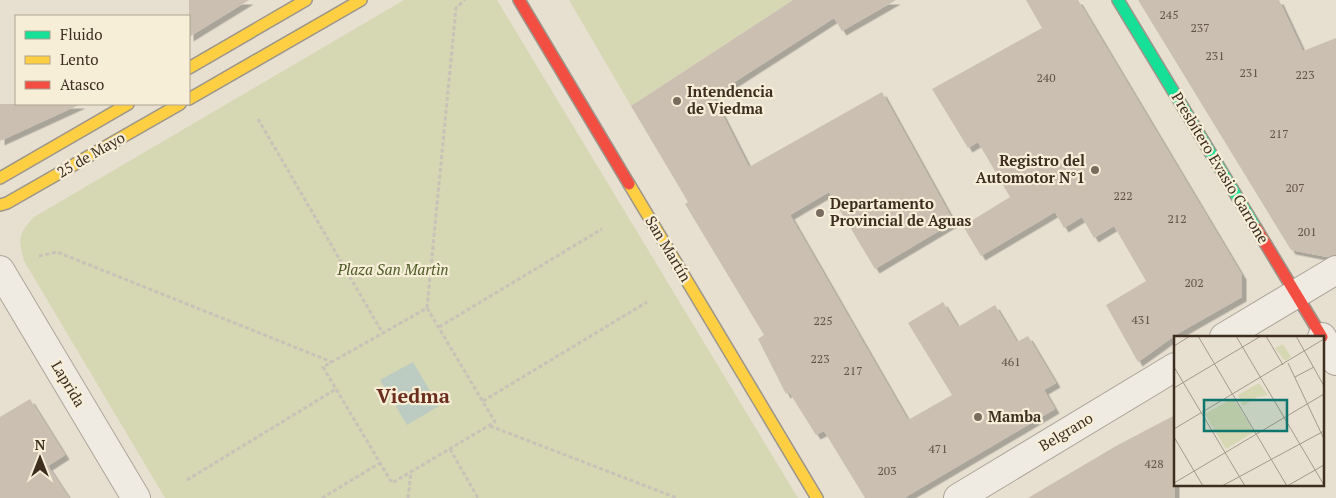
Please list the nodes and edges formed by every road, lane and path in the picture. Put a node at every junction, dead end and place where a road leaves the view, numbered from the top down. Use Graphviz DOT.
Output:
graph roads {
  1 [pos="306,0"];
  2 [pos="361,0"];
  3 [pos="465,0"];
  4 [pos="519,0"];
  5 [pos="1118,0"];
  6 [pos="190,67"];
  7 [pos="190,98"];
  8 [pos="126,105"];
  9 [pos="178,105"];
  10 [pos="258,118"];
  11 [pos="0,178"];
  12 [pos="0,205"];
  13 [pos="602,229"];
  14 [pos="40,256"];
  15 [pos="0,270"];
  16 [pos="1336,270"];
  17 [pos="1296,293"];
  18 [pos="647,302"];
  19 [pos="427,308"];
  20 [pos="439,327"];
  21 [pos="382,332"];
  22 [pos="1226,336"];
  23 [pos="1321,336"];
  24 [pos="1324,340"];
  25 [pos="1336,361"];
  26 [pos="332,362"];
  27 [pos="1174,367"];
  28 [pos="336,389"];
  29 [pos="483,401"];
  30 [pos="490,425"];
  31 [pos="450,449"];
  32 [pos="380,463"];
  33 [pos="411,472"];
  34 [pos="187,480"];
  35 [pos="136,498"];
  36 [pos="322,498"];
  37 [pos="408,498"];
  38 [pos="478,498"];
  39 [pos="677,498"];
  40 [pos="817,498"];
  41 [pos="958,498"];
  1 -- 6 [label="main road"];
  2 -- 7 [label="main road"];
  3 -- 19 [label="path"];
  4 -- 40 [label="main road, San Martín"];
  5 -- 17 [label="main road, Presbítero Evasio Garrone"];
  8 -- 11 [label="main road, 25 de Mayo"];
  9 -- 12 [label="main road, 25 de Mayo"];
  10 -- 21 [label="path"];
  13 -- 20 [label="path"];
  14 -- 26 [label="path"];
  15 -- 35 [label="street, Laprida"];
  16 -- 17 [label="street"];
  17 -- 22 [label="street"];
  17 -- 23 [label="main road, Presbítero Evasio Garrone"];
  18 -- 29 [label="path"];
  19 -- 20 [label="path"];
  19 -- 21 [label="path"];
  20 -- 29 [label="path"];
  21 -- 26 [label="path"];
  24 -- 25 [label="street, Presbítero Evasio Garrone"];
  26 -- 28 [label="path"];
  27 -- 41 [label="street, Belgrano"];
  28 -- 32 [label="path"];
  28 -- 34 [label="path"];
  29 -- 30 [label="path"];
  30 -- 31 [label="path"];
  30 -- 39 [label="path"];
  31 -- 33 [label="path"];
  31 -- 38 [label="path"];
  32 -- 33 [label="path"];
  32 -- 36 [label="path"];
  33 -- 37 [label="path"];
}
